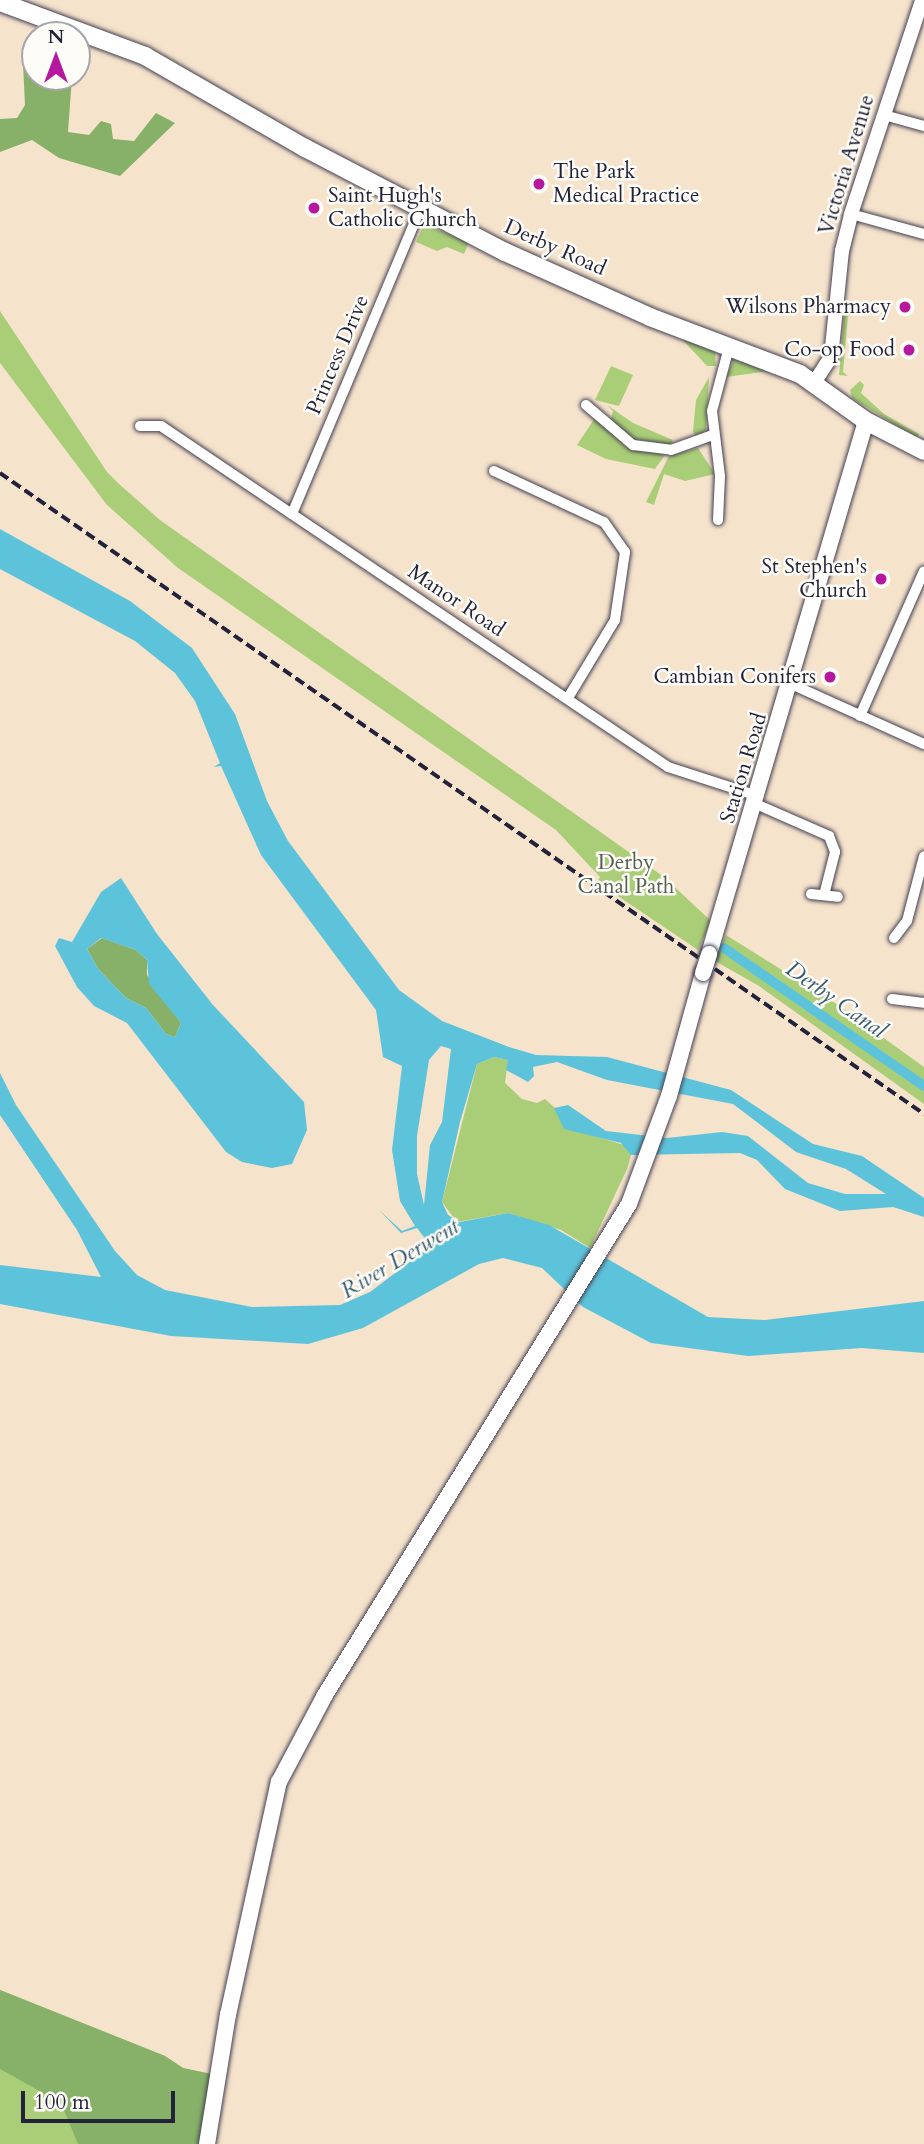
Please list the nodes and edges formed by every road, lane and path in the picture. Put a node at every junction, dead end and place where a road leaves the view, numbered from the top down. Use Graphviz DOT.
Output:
graph roads {
  1 [pos="922,0"];
  2 [pos="0,2"];
  3 [pos="920,18"];
  4 [pos="884,115"];
  5 [pos="924,126"];
  6 [pos="420,210"];
  7 [pos="850,215"];
  8 [pos="924,234"];
  9 [pos="729,347"];
  10 [pos="814,383"];
  11 [pos="586,405"];
  12 [pos="866,421"];
  13 [pos="141,426"];
  14 [pos="713,435"];
  15 [pos="924,451"];
  16 [pos="514,465"];
  17 [pos="495,471"];
  18 [pos="508,477"];
  19 [pos="292,514"];
  20 [pos="718,520"];
  21 [pos="924,571"];
  22 [pos="791,684"];
  23 [pos="568,698"];
  24 [pos="860,716"];
  25 [pos="924,744"];
  26 [pos="757,800"];
  27 [pos="924,856"];
  28 [pos="811,894"];
  29 [pos="824,895"];
  30 [pos="838,897"];
  31 [pos="894,938"];
  32 [pos="892,999"];
  33 [pos="924,1002"];
  34 [pos="207,2144"];
  1 -- 3 [label="street, Victoria Avenue"];
  2 -- 6 [label="main road, Derby Road"];
  3 -- 4 [label="street, Victoria Avenue"];
  4 -- 5 [label="street"];
  4 -- 7 [label="street, Victoria Avenue"];
  6 -- 9 [label="main road, Derby Road"];
  6 -- 19 [label="street, Princess Drive"];
  7 -- 8 [label="street"];
  7 -- 10 [label="street, Victoria Avenue"];
  9 -- 10 [label="main road, Derby Road"];
  9 -- 14 [label="street"];
  10 -- 12 [label="main road, Derby Road"];
  11 -- 14 [label="street"];
  12 -- 15 [label="main road, Derby Road"];
  12 -- 22 [label="main road, Station Road"];
  13 -- 19 [label="street, Manor Road"];
  14 -- 20 [label="street"];
  16 -- 18 [label="street"];
  17 -- 18 [label="street"];
  18 -- 23 [label="street"];
  19 -- 23 [label="street, Manor Road"];
  21 -- 24 [label="street"];
  22 -- 24 [label="street"];
  22 -- 26 [label="main road, Station Road"];
  23 -- 26 [label="street, Manor Road"];
  24 -- 25 [label="street"];
  26 -- 29 [label="street, Manor Road"];
  26 -- 34 [label="main road, Station Road, bridge"];
  27 -- 31 [label="street"];
  28 -- 29 [label="street"];
  29 -- 30 [label="street"];
  32 -- 33 [label="street"];
}
